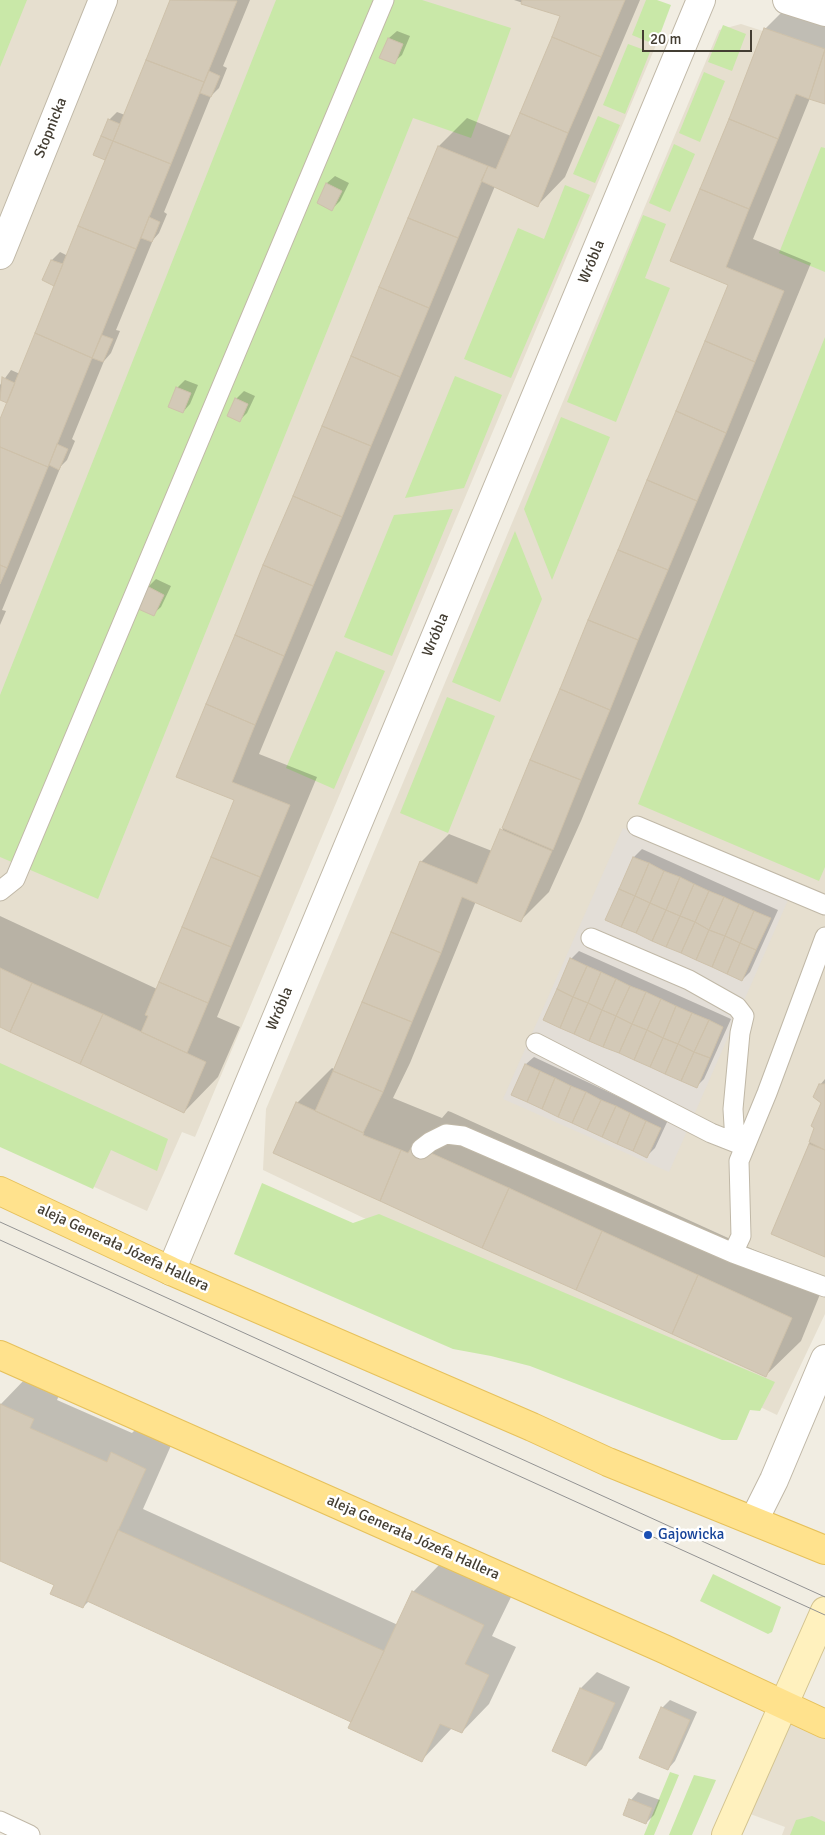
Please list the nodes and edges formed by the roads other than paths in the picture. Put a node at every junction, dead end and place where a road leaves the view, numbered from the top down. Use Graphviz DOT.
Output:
graph roads {
  1 [pos="103,0"];
  2 [pos="384,0"];
  3 [pos="701,0"];
  4 [pos="787,0"];
  5 [pos="825,12"];
  6 [pos="0,255"];
  7 [pos="637,826"];
  8 [pos="0,891"];
  9 [pos="825,905"];
  10 [pos="825,937"];
  11 [pos="591,938"];
  12 [pos="536,1043"];
  13 [pos="740,1144"];
  14 [pos="421,1149"];
  15 [pos="0,1191"];
  16 [pos="733,1253"];
  17 [pos="171,1271"];
  18 [pos="825,1287"];
  19 [pos="0,1355"];
  20 [pos="825,1359"];
  21 [pos="754,1520"];
  22 [pos="825,1550"];
  23 [pos="825,1611"];
  24 [pos="783,1706"];
  25 [pos="825,1724"];
  26 [pos="0,1821"];
  27 [pos="30,1835"];
  28 [pos="726,1835"];
  1 -- 6 [label="street, Stopnicka"];
  2 -- 8 [label="lane"];
  3 -- 17 [label="street, Wróbla"];
  4 -- 5 [label="street"];
  7 -- 9 [label="lane"];
  10 -- 13 [label="lane"];
  11 -- 13 [label="lane"];
  12 -- 13 [label="lane"];
  13 -- 16 [label="lane"];
  14 -- 16 [label="lane"];
  15 -- 17 [label="main road, aleja Generała Józefa Hallera"];
  16 -- 18 [label="lane"];
  17 -- 21 [label="main road, aleja Generała Józefa Hallera"];
  19 -- 24 [label="main road, aleja Generała Józefa Hallera"];
  20 -- 21 [label="street"];
  21 -- 22 [label="main road, aleja Generała Józefa Hallera"];
  23 -- 24 [label="street"];
  24 -- 25 [label="main road, aleja Generała Józefa Hallera"];
  24 -- 28 [label="street"];
  26 -- 27 [label="lane"];
}
